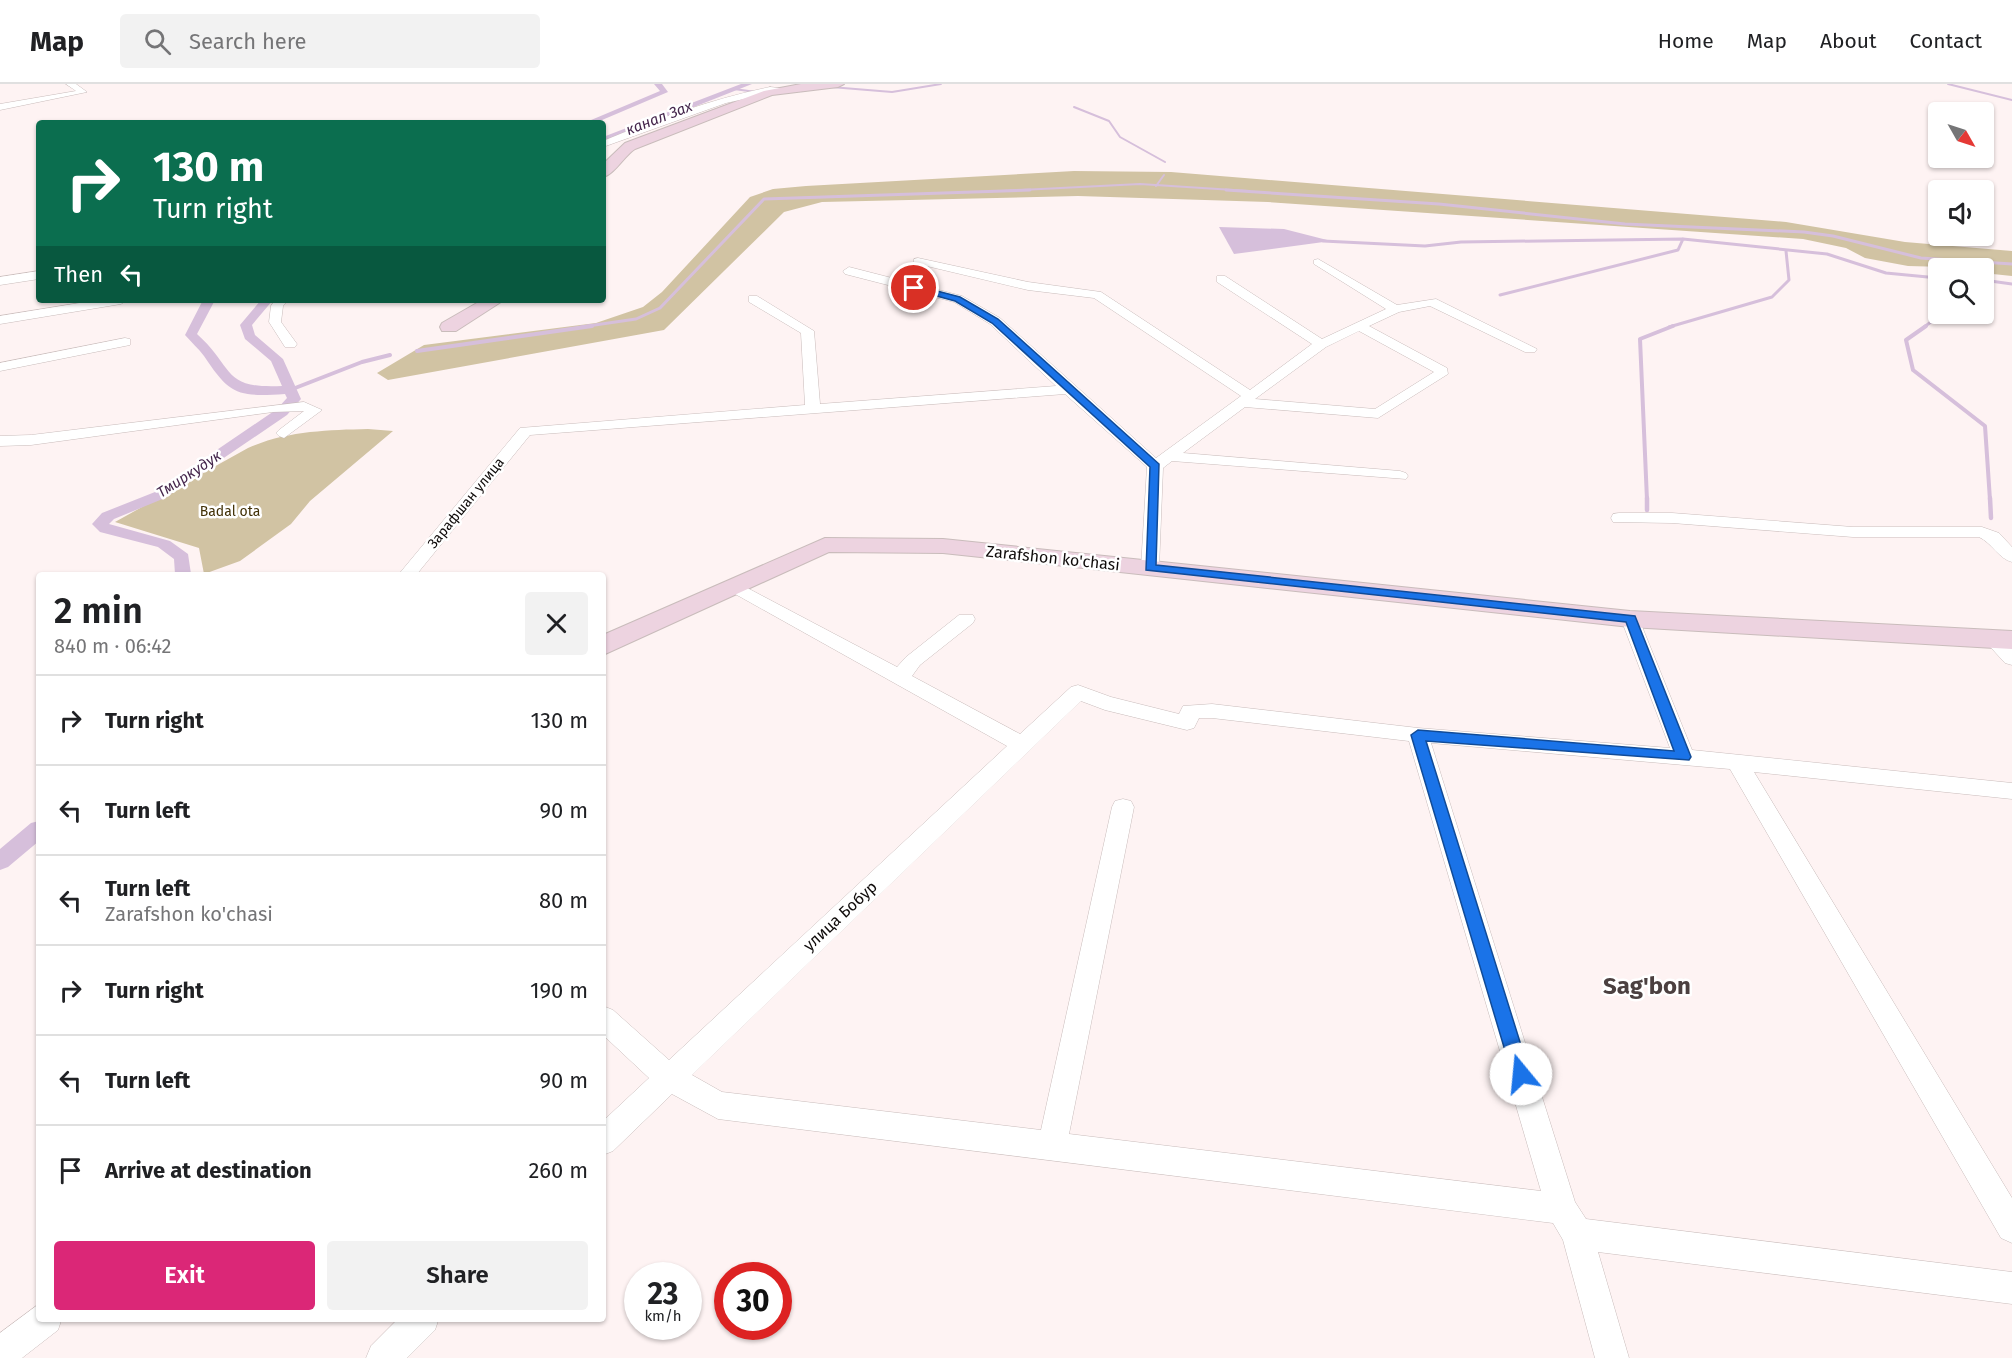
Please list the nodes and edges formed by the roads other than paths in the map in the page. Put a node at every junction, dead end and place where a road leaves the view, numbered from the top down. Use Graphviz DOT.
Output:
graph roads {
  1 [pos="70,84"];
  2 [pos="838,84"];
  3 [pos="788,86"];
  4 [pos="0,107"];
  5 [pos="606,143"];
  6 [pos="606,169"];
  7 [pos="918,261"];
  8 [pos="1318,262"];
  9 [pos="849,271"];
  10 [pos="36,275"];
  11 [pos="1221,279"];
  12 [pos="0,281"];
  13 [pos="753,299"];
  14 [pos="103,303"];
  15 [pos="280,303"];
  16 [pos="490,303"];
  17 [pos="1395,309"];
  18 [pos="0,320"];
  19 [pos="1360,326"];
  20 [pos="449,327"];
  21 [pos="125,342"];
  22 [pos="290,344"];
  23 [pos="1322,344"];
  24 [pos="1530,349"];
  25 [pos="0,367"];
  26 [pos="1068,389"];
  27 [pos="1245,399"];
  28 [pos="813,408"];
  29 [pos="284,434"];
  30 [pos="0,441"];
  31 [pos="1169,456"];
  32 [pos="1155,466"];
  33 [pos="1400,476"];
  34 [pos="1619,518"];
  35 [pos="2012,557"];
  36 [pos="1150,568"];
  37 [pos="410,572"];
  38 [pos="734,586"];
  39 [pos="1630,618"];
  40 [pos="966,619"];
  41 [pos="2002,639"];
  42 [pos="606,645"];
  43 [pos="2012,659"];
  44 [pos="900,677"];
  45 [pos="1418,735"];
  46 [pos="1022,745"];
  47 [pos="1684,757"];
  48 [pos="1737,763"];
  49 [pos="2008,796"];
  50 [pos="1123,807"];
  51 [pos="606,1021"];
  52 [pos="668,1077"];
  53 [pos="606,1138"];
  54 [pos="1052,1146"];
  55 [pos="1570,1221"];
  56 [pos="2012,1227"];
  57 [pos="2012,1287"];
  58 [pos="41,1322"];
  59 [pos="419,1322"];
  60 [pos="0,1354"];
  61 [pos="383,1358"];
  62 [pos="1612,1358"];
  1 -- 4 [label="street"];
  2 -- 3 [label="street"];
  3 -- 5 [label="street"];
  3 -- 6 [label="street"];
  7 -- 27 [label="street"];
  8 -- 17 [label="street"];
  9 -- 26 [label="street"];
  10 -- 12 [label="street"];
  11 -- 23 [label="street"];
  13 -- 28 [label="street"];
  14 -- 18 [label="street"];
  15 -- 22 [label="street"];
  16 -- 20 [label="street"];
  17 -- 19 [label="street"];
  17 -- 24 [label="street"];
  19 -- 23 [label="street"];
  19 -- 27 [label="street"];
  21 -- 25 [label="street"];
  23 -- 27 [label="street"];
  26 -- 28 [label="street"];
  26 -- 32 [label="street"];
  27 -- 31 [label="street"];
  28 -- 37 [label="street, Зарафшан улица"];
  29 -- 30 [label="street"];
  31 -- 32 [label="street"];
  31 -- 33 [label="street"];
  32 -- 36 [label="street"];
  34 -- 35 [label="street"];
  36 -- 38 [label="street, Zarafshon ko'chasi"];
  36 -- 39 [label="street, Zarafshon ko'chasi"];
  38 -- 42 [label="street, Zarafshon ko'chasi"];
  38 -- 44 [label="street"];
  39 -- 41 [label="street, Zarafshon ko'chasi"];
  39 -- 47 [label="street"];
  40 -- 44 [label="street"];
  41 -- 43 [label="street"];
  44 -- 46 [label="street"];
  45 -- 46 [label="street, улица Бобур"];
  45 -- 47 [label="street"];
  45 -- 55 [label="street"];
  46 -- 52 [label="street, улица Бобур"];
  47 -- 48 [label="street"];
  48 -- 49 [label="street"];
  48 -- 56 [label="street"];
  50 -- 54 [label="street"];
  51 -- 52 [label="street"];
  52 -- 53 [label="street, улица Бобур"];
  52 -- 54 [label="street"];
  54 -- 55 [label="street"];
  55 -- 57 [label="street"];
  55 -- 62 [label="street"];
  58 -- 60 [label="street"];
  59 -- 61 [label="street"];
}
